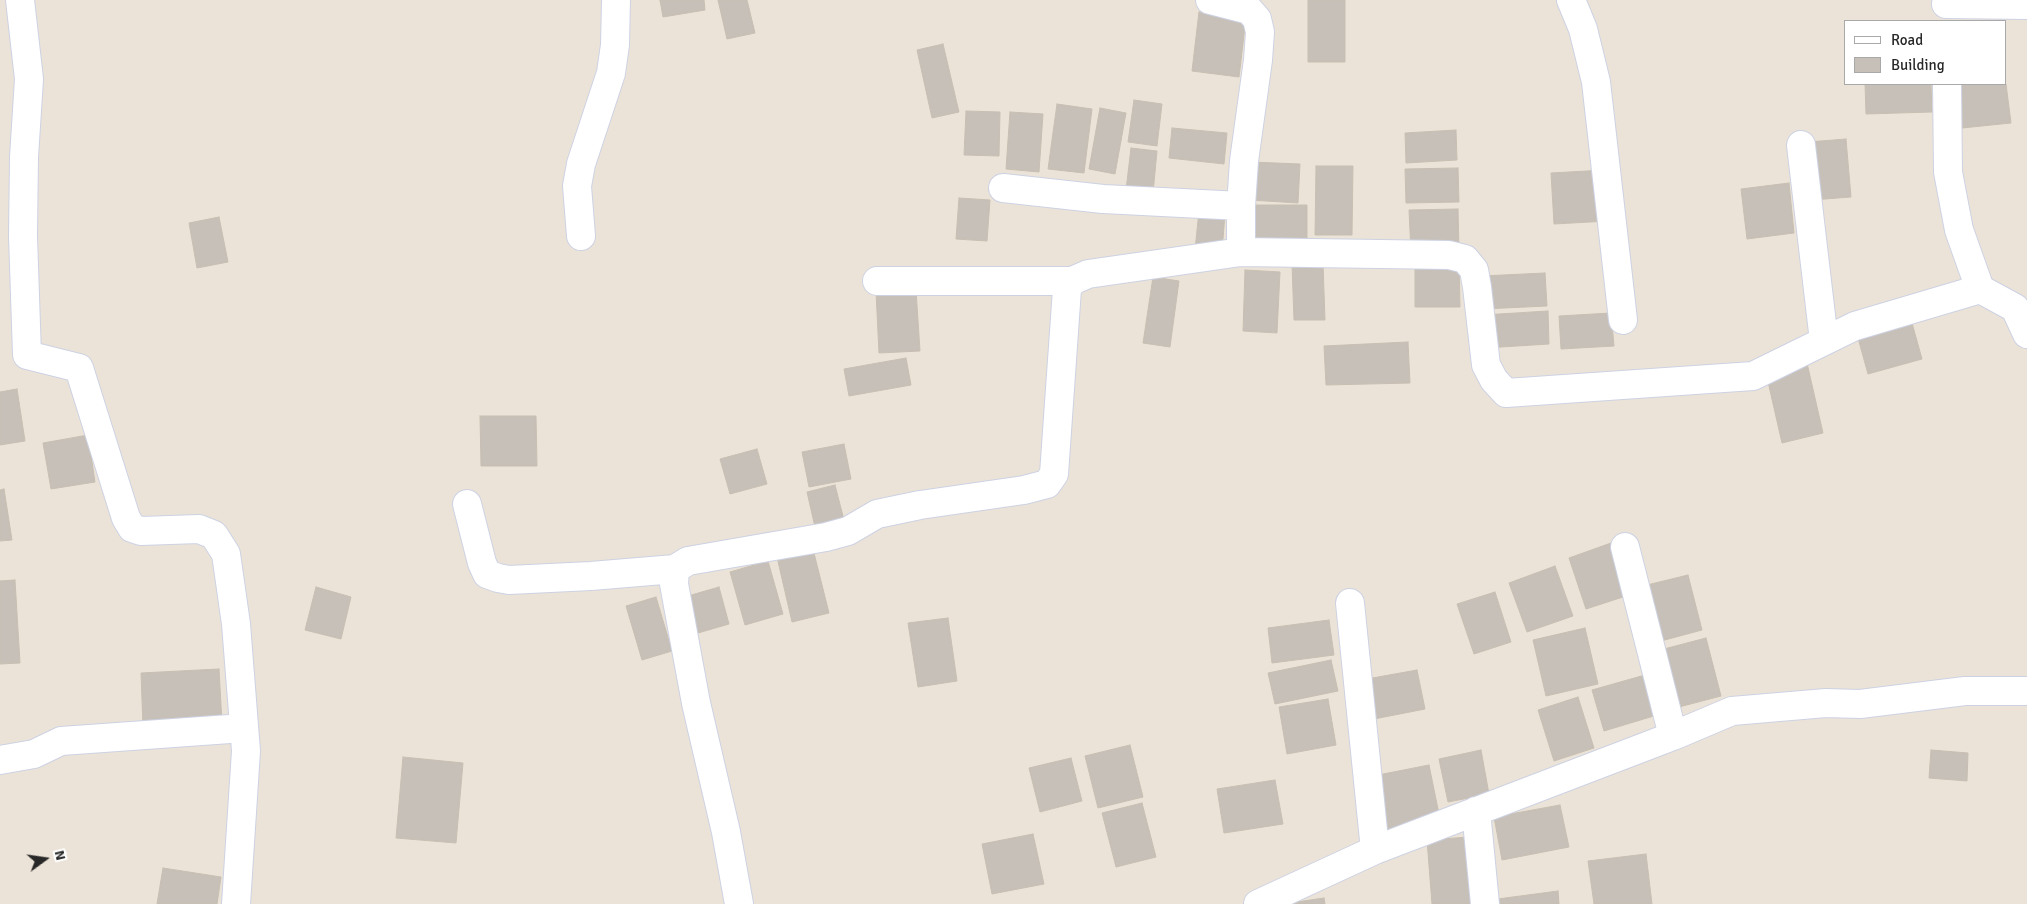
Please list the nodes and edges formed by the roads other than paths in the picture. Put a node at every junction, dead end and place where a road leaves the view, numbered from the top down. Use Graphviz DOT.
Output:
graph roads {
  1 [pos="20,0"];
  2 [pos="616,0"];
  3 [pos="1210,0"];
  4 [pos="1571,0"];
  5 [pos="2027,4"];
  6 [pos="1946,8"];
  7 [pos="1947,85"];
  8 [pos="1801,145"];
  9 [pos="1003,188"];
  10 [pos="1241,206"];
  11 [pos="581,236"];
  12 [pos="1241,252"];
  13 [pos="877,281"];
  14 [pos="1072,281"];
  15 [pos="1980,289"];
  16 [pos="1623,320"];
  17 [pos="2027,334"];
  18 [pos="1824,341"];
  19 [pos="467,504"];
  20 [pos="1625,546"];
  21 [pos="675,569"];
  22 [pos="1350,604"];
  23 [pos="2027,691"];
  24 [pos="244,728"];
  25 [pos="1673,736"];
  26 [pos="0,760"];
  27 [pos="1476,811"];
  28 [pos="1375,850"];
  29 [pos="236,904"];
  30 [pos="739,904"];
  31 [pos="1258,904"];
  32 [pos="1485,904"];
  1 -- 24 [label="street"];
  2 -- 11 [label="street"];
  3 -- 10 [label="street"];
  4 -- 16 [label="street"];
  5 -- 6 [label="street"];
  7 -- 15 [label="street"];
  8 -- 18 [label="street"];
  9 -- 10 [label="street"];
  10 -- 12 [label="street"];
  12 -- 14 [label="street"];
  12 -- 18 [label="street"];
  13 -- 14 [label="street"];
  14 -- 21 [label="street"];
  15 -- 17 [label="street"];
  15 -- 18 [label="street"];
  19 -- 21 [label="street"];
  20 -- 25 [label="street"];
  21 -- 30 [label="street"];
  22 -- 28 [label="street"];
  23 -- 25 [label="street"];
  24 -- 26 [label="street"];
  24 -- 29 [label="street"];
  25 -- 27 [label="street"];
  27 -- 28 [label="street"];
  27 -- 32 [label="street"];
  28 -- 31 [label="street"];
}
